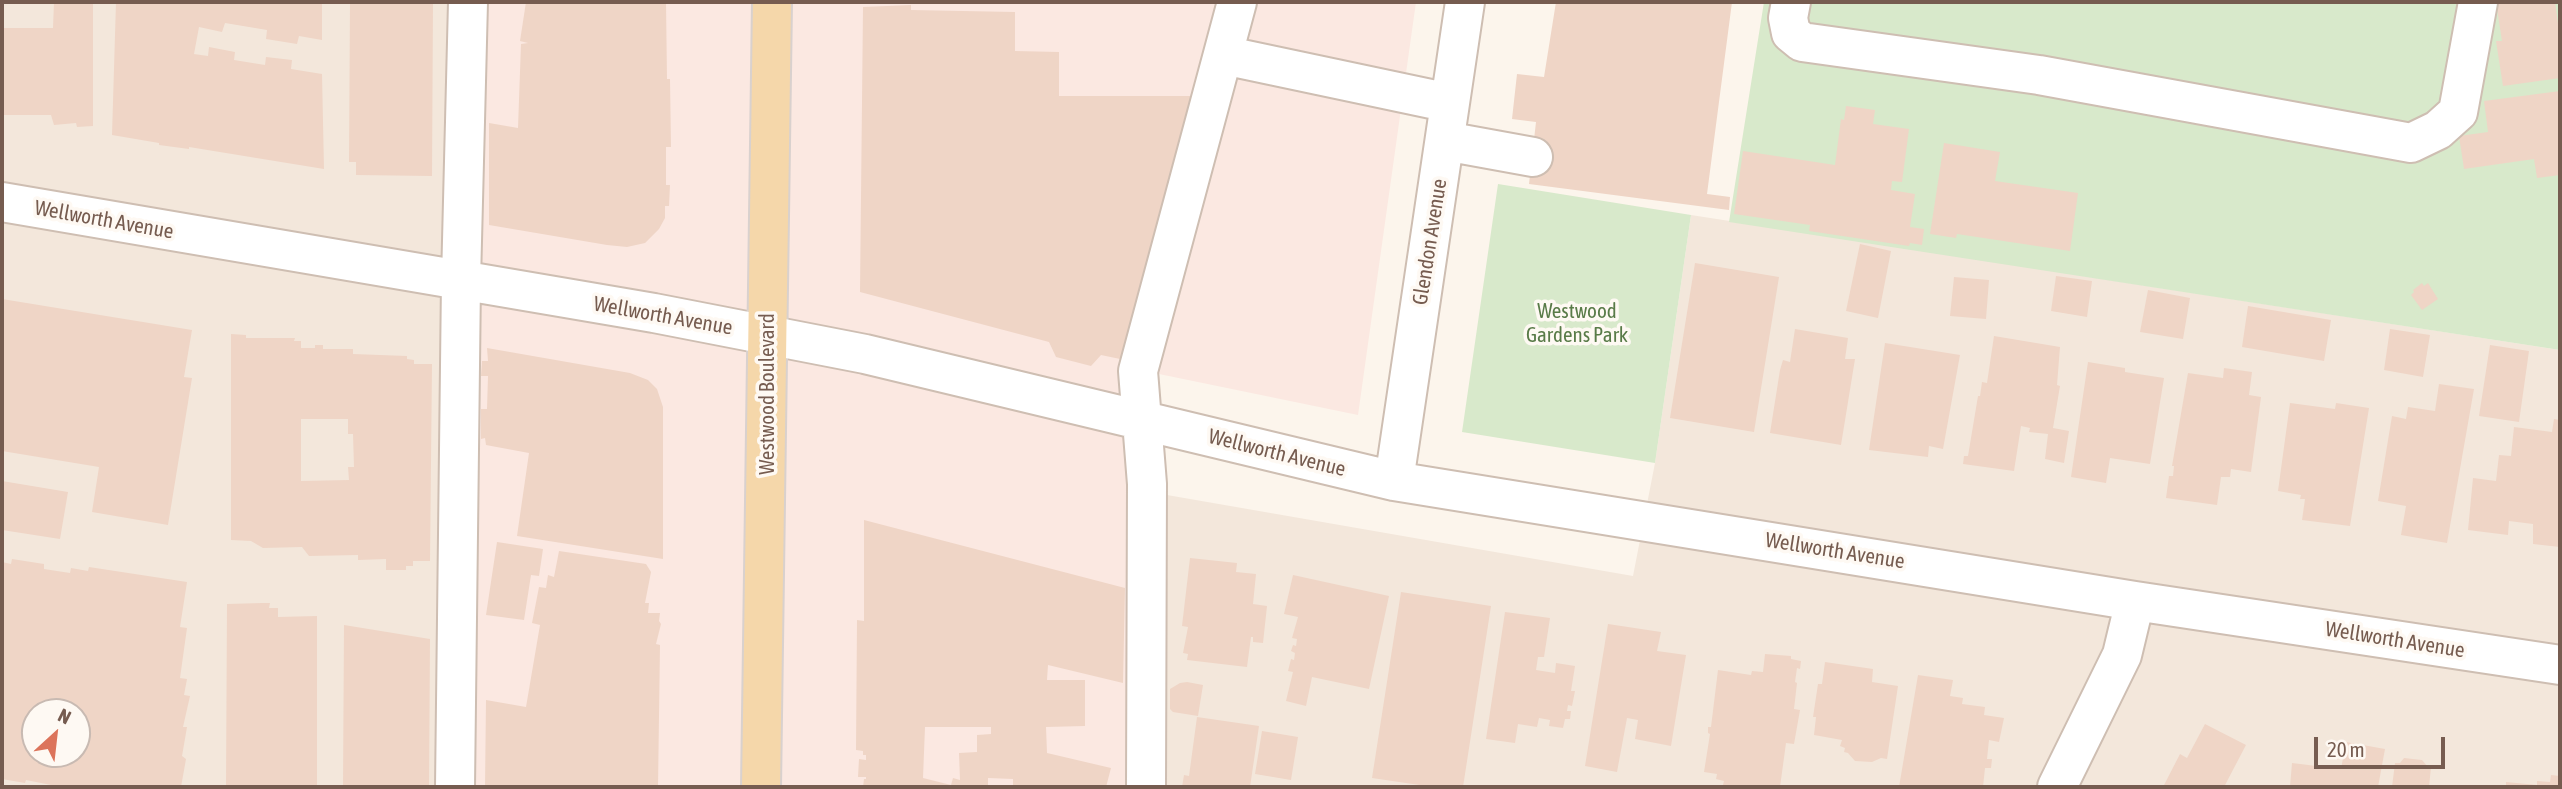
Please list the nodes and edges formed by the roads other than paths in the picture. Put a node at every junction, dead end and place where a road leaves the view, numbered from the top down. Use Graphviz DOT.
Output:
graph roads {
  1 [pos="468,2"];
  2 [pos="772,2"];
  3 [pos="1237,2"];
  4 [pos="1465,2"];
  5 [pos="1791,2"];
  6 [pos="2478,2"];
  7 [pos="1223,55"];
  8 [pos="1450,103"];
  9 [pos="1445,141"];
  10 [pos="1533,157"];
  11 [pos="2,202"];
  12 [pos="461,281"];
  13 [pos="767,335"];
  14 [pos="1143,420"];
  15 [pos="1394,481"];
  16 [pos="2135,601"];
  17 [pos="2560,665"];
  18 [pos="455,787"];
  19 [pos="761,787"];
  20 [pos="1146,787"];
  21 [pos="2057,787"];
  1 -- 12 [label="street"];
  2 -- 13 [label="main road, Westwood Boulevard"];
  3 -- 7 [label="street"];
  4 -- 8 [label="street, Glendon Avenue"];
  5 -- 6 [label="street"];
  7 -- 8 [label="street"];
  7 -- 14 [label="street"];
  8 -- 9 [label="street, Glendon Avenue"];
  9 -- 10 [label="street"];
  9 -- 15 [label="street, Glendon Avenue"];
  11 -- 12 [label="street, Wellworth Avenue"];
  12 -- 13 [label="street, Wellworth Avenue"];
  12 -- 18 [label="street"];
  13 -- 14 [label="street, Wellworth Avenue"];
  13 -- 19 [label="main road, Westwood Boulevard"];
  14 -- 15 [label="street, Wellworth Avenue"];
  14 -- 20 [label="street"];
  15 -- 16 [label="street, Wellworth Avenue"];
  16 -- 17 [label="street, Wellworth Avenue"];
  16 -- 21 [label="street"];
}
